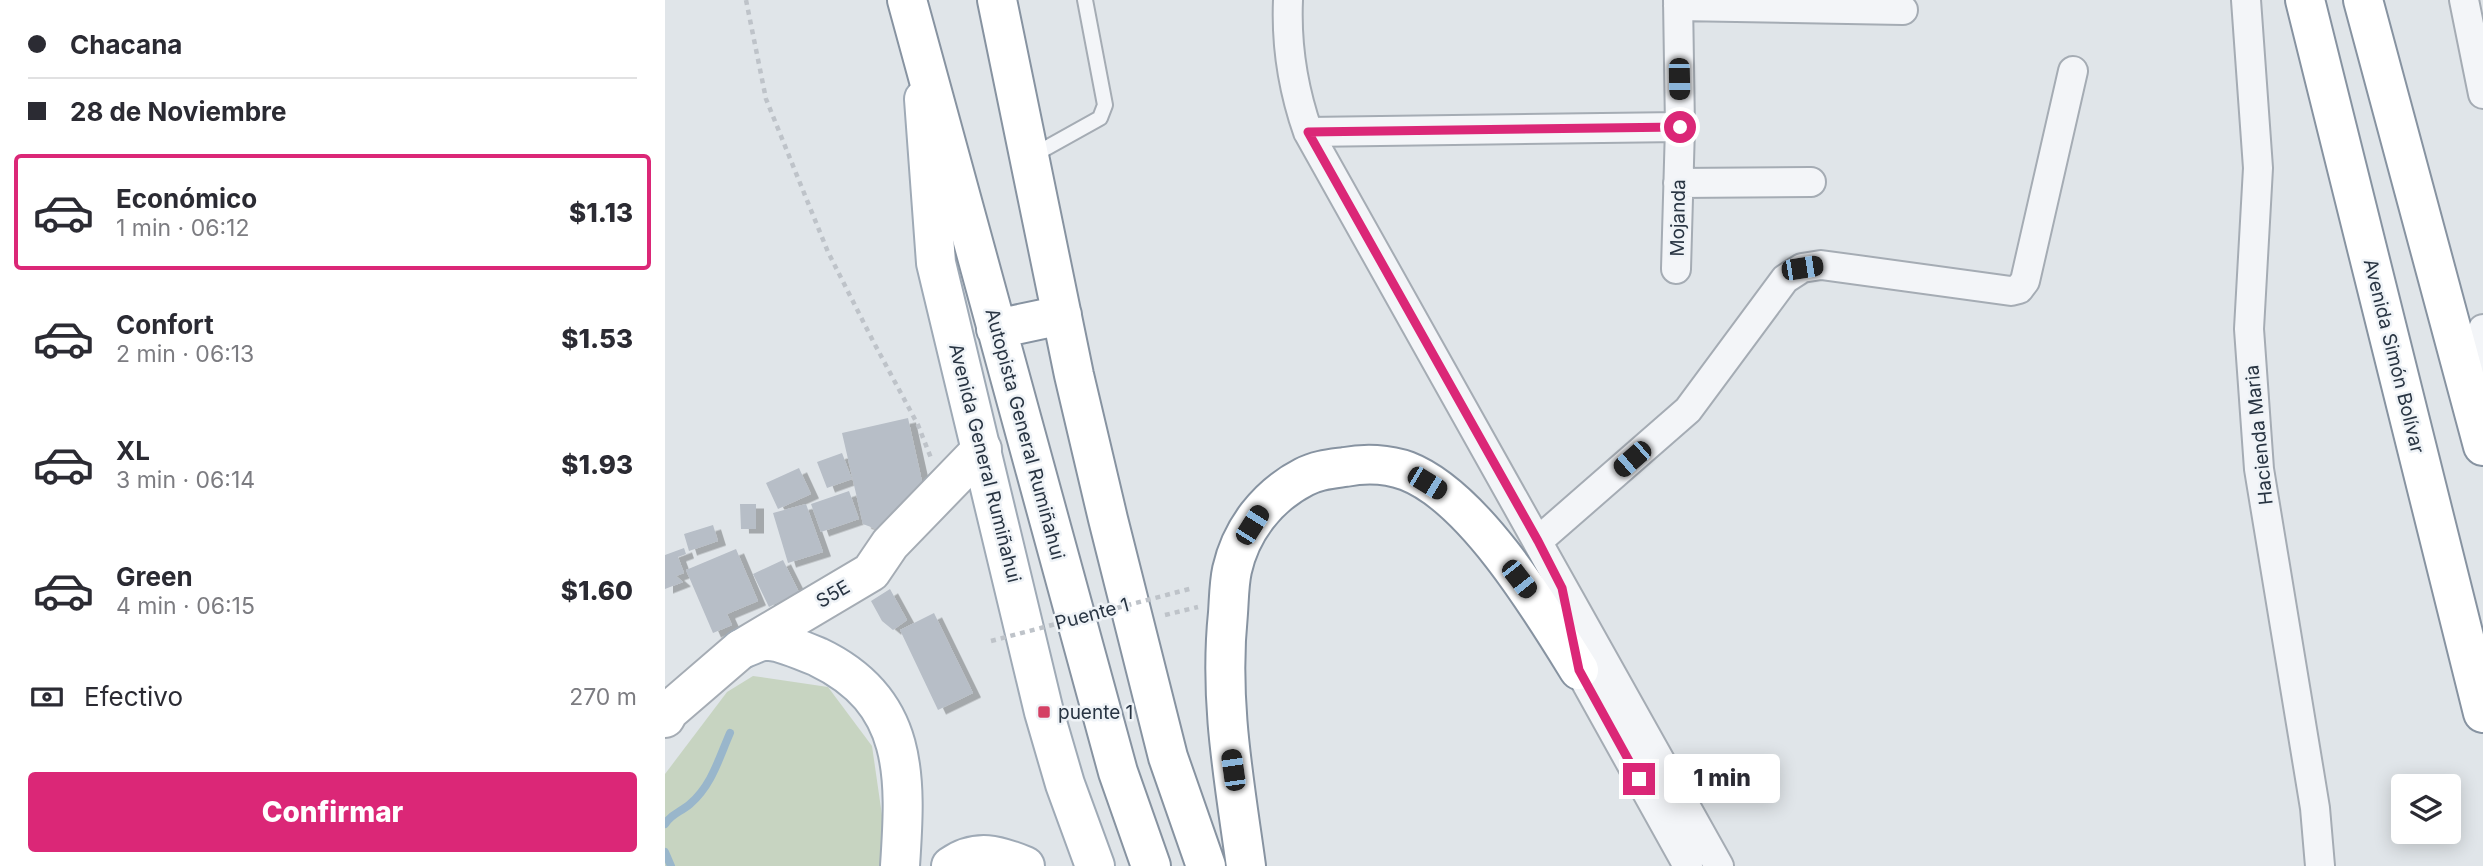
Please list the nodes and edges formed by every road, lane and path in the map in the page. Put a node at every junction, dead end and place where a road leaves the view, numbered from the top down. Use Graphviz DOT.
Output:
graph roads {
  1 [pos="746,0"];
  2 [pos="907,0"];
  3 [pos="997,0"];
  4 [pos="1084,0"];
  5 [pos="1288,0"];
  6 [pos="2246,0"];
  7 [pos="2305,0"];
  8 [pos="2363,0"];
  9 [pos="2464,0"];
  10 [pos="1678,3"];
  11 [pos="1903,10"];
  12 [pos="921,51"];
  13 [pos="2074,71"];
  14 [pos="2483,94"];
  15 [pos="1680,127"];
  16 [pos="1308,132"];
  17 [pos="1029,158"];
  18 [pos="1811,182"];
  19 [pos="1678,183"];
  20 [pos="1676,269"];
  21 [pos="1062,315"];
  22 [pos="2483,329"];
  23 [pos="996,330"];
  24 [pos="2466,382"];
  25 [pos="2483,446"];
  26 [pos="982,449"];
  27 [pos="943,489"];
  28 [pos="1538,541"];
  29 [pos="1193,588"];
  30 [pos="1562,588"];
  31 [pos="787,621"];
  32 [pos="991,641"];
  33 [pos="741,649"];
  34 [pos="1579,670"];
  35 [pos="2483,713"];
  36 [pos="665,718"];
  37 [pos="900,866"];
  38 [pos="923,866"];
  39 [pos="951,866"];
  40 [pos="1025,866"];
  41 [pos="1095,866"];
  42 [pos="1151,866"];
  43 [pos="1206,866"];
  44 [pos="1246,866"];
  45 [pos="1688,866"];
  46 [pos="1719,866"];
  47 [pos="2320,866"];
  1 -- 27 [label="path"];
  2 -- 12 [label="main road, Autopista General Rumiñahui"];
  3 -- 17 [label="main road"];
  4 -- 17 [label="lane"];
  5 -- 16 [label="street"];
  6 -- 47 [label="street, Hacienda Maria"];
  7 -- 35 [label="main road, Avenida Simón Bolívar"];
  8 -- 24 [label="main road"];
  9 -- 14 [label="street"];
  10 -- 11 [label="street"];
  10 -- 15 [label="street, Mojanda"];
  12 -- 23 [label="main road, Autopista General Rumiñahui"];
  12 -- 26 [label="main road, Avenida General Rumiñahui"];
  13 -- 28 [label="street"];
  15 -- 16 [label="street"];
  15 -- 19 [label="street, Mojanda"];
  16 -- 28 [label="street"];
  17 -- 21 [label="main road"];
  18 -- 19 [label="street"];
  19 -- 20 [label="street, Mojanda"];
  21 -- 23 [label="main road"];
  21 -- 43 [label="main road"];
  22 -- 24 [label="street"];
  23 -- 42 [label="main road, Autopista General Rumiñahui"];
  24 -- 25 [label="main road"];
  26 -- 27 [label="main road, S5E"];
  26 -- 41 [label="main road, Avenida General Rumiñahui"];
  27 -- 31 [label="main road, S5E"];
  28 -- 30 [label="street"];
  29 -- 32 [label="path, Puente 1, bridge"];
  30 -- 34 [label="street"];
  30 -- 46 [label="street"];
  31 -- 33 [label="main road, S5E"];
  31 -- 38 [label="main road"];
  33 -- 36 [label="main road, S5E"];
  33 -- 37 [label="main road"];
  34 -- 44 [label="main road"];
  34 -- 45 [label="street"];
  39 -- 40 [label="main road"];
}
